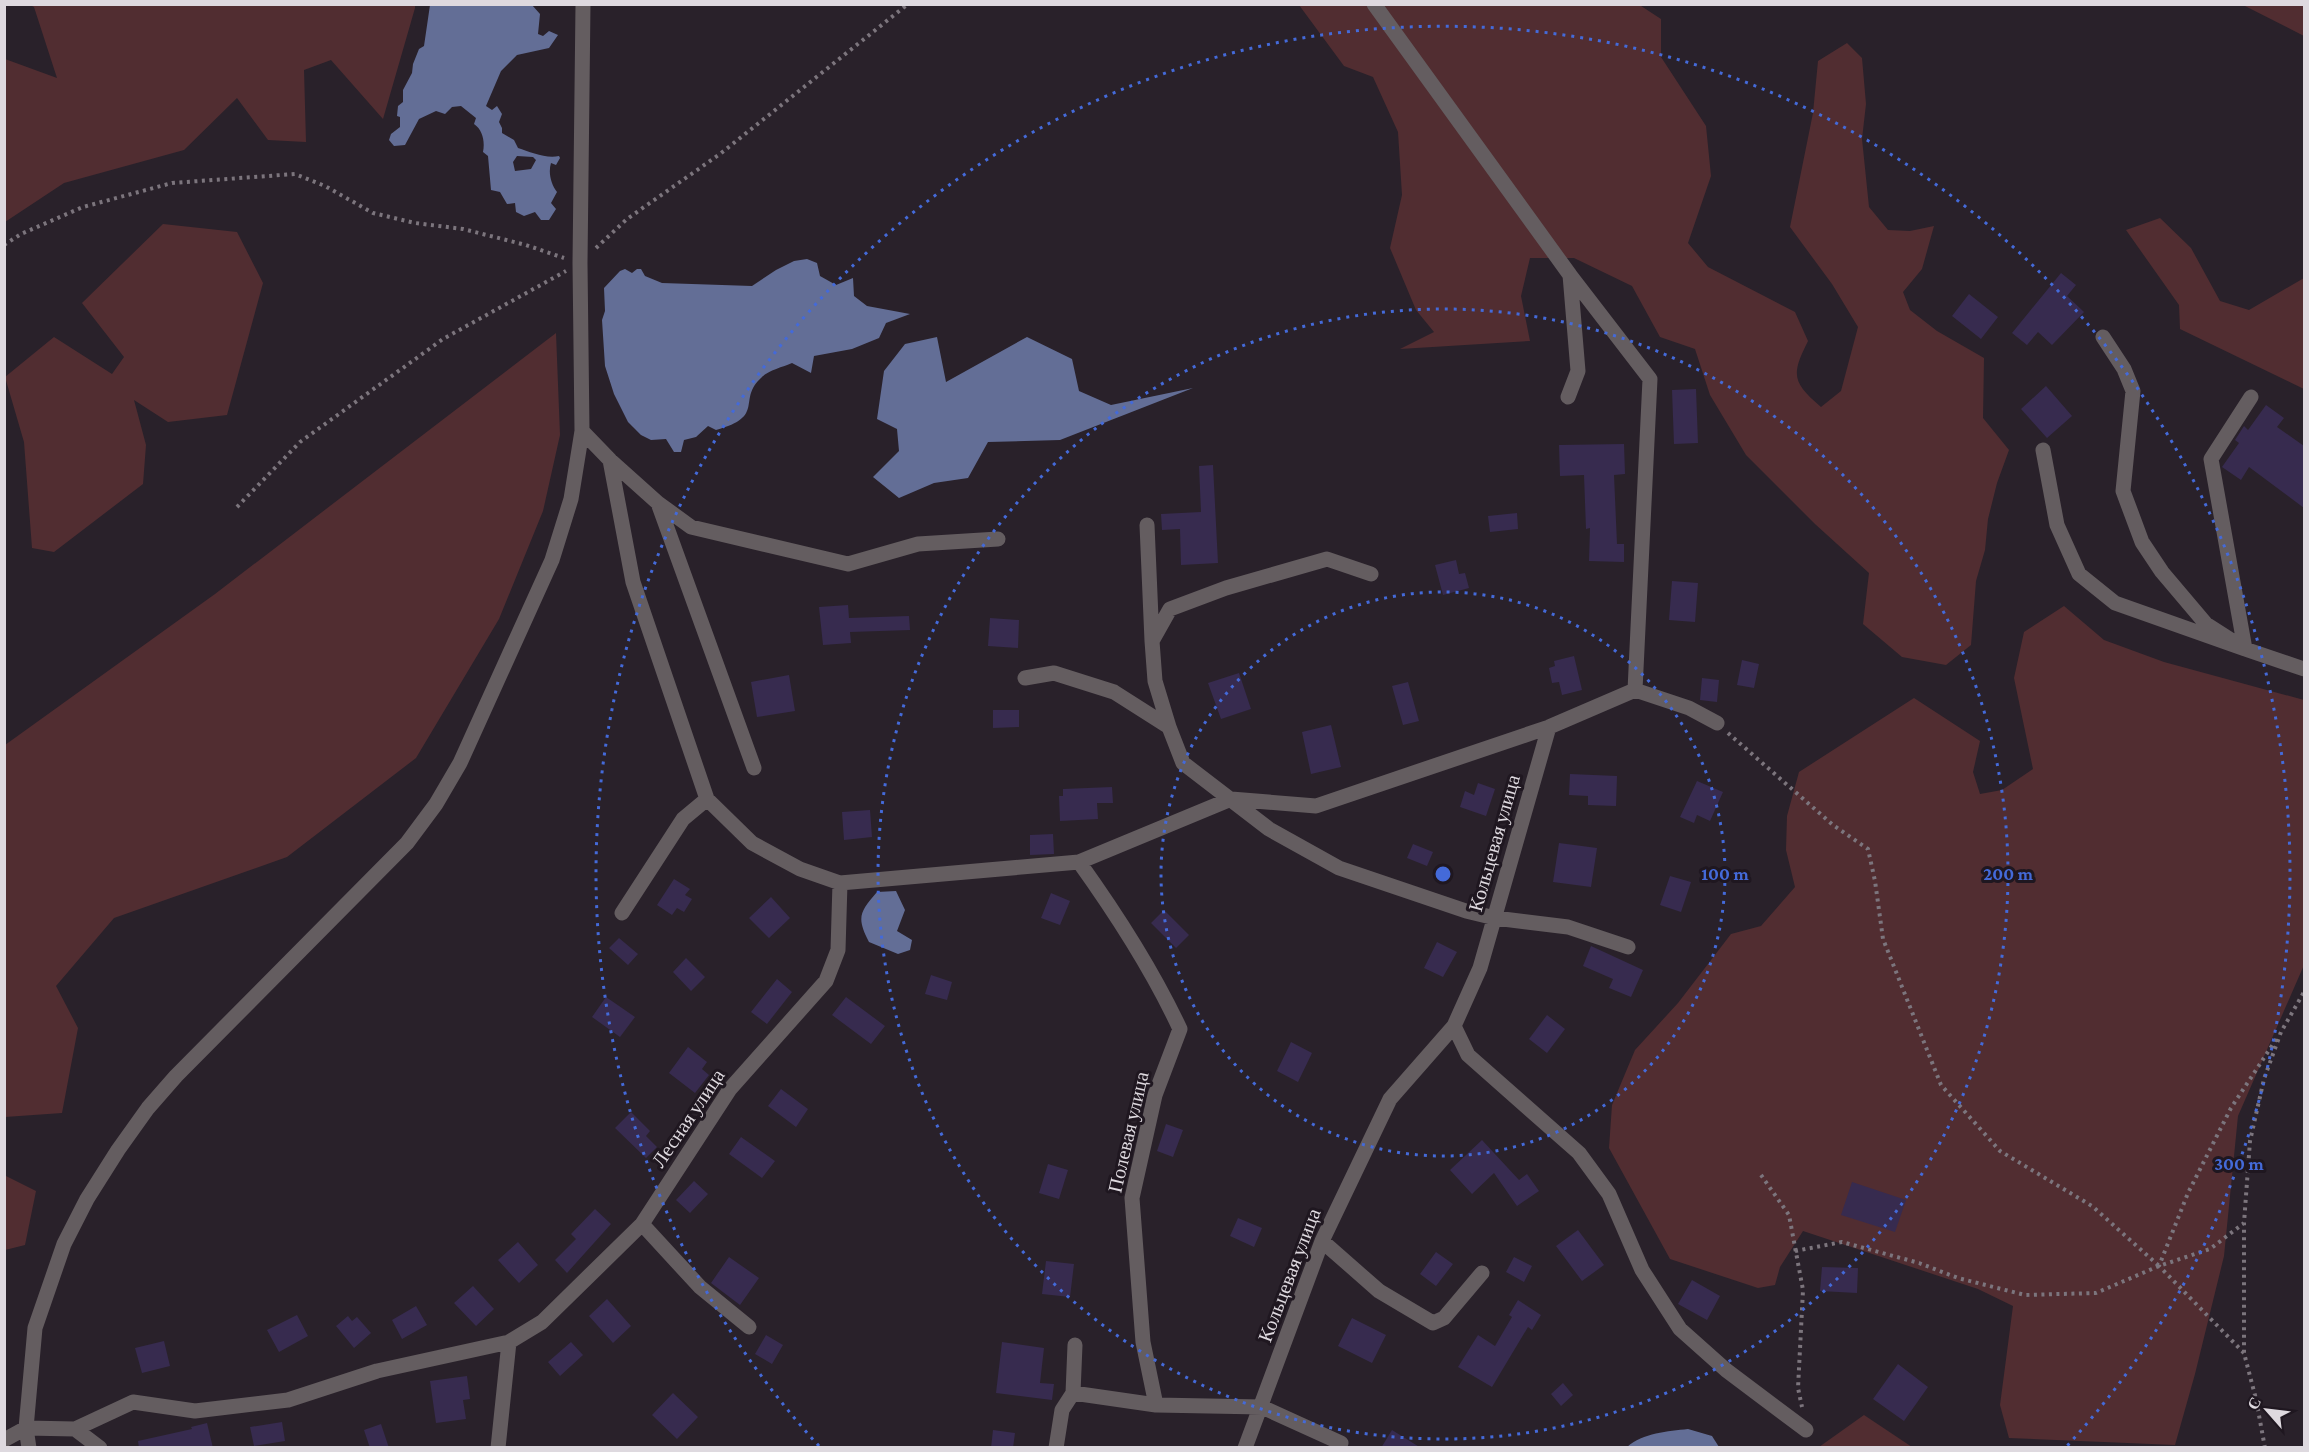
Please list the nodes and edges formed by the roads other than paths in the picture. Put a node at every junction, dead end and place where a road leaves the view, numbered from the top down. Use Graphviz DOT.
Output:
graph roads {
  1 [pos="583,4"];
  2 [pos="1374,4"];
  3 [pos="1570,275"];
  4 [pos="2103,338"];
  5 [pos="1568,397"];
  6 [pos="2251,397"];
  7 [pos="582,431"];
  8 [pos="2043,450"];
  9 [pos="610,460"];
  10 [pos="658,503"];
  11 [pos="1147,525"];
  12 [pos="999,539"];
  13 [pos="1371,574"];
  14 [pos="1152,642"];
  15 [pos="2245,649"];
  16 [pos="2304,669"];
  17 [pos="1025,678"];
  18 [pos="1635,690"];
  19 [pos="1717,723"];
  20 [pos="1169,727"];
  21 [pos="1549,727"];
  22 [pos="754,768"];
  23 [pos="707,799"];
  24 [pos="1231,799"];
  25 [pos="1079,862"];
  26 [pos="840,883"];
  27 [pos="622,914"];
  28 [pos="1495,918"];
  29 [pos="1628,947"];
  30 [pos="1454,1026"];
  31 [pos="642,1224"];
  32 [pos="1322,1241"];
  33 [pos="1482,1273"];
  34 [pos="749,1327"];
  35 [pos="509,1342"];
  36 [pos="1075,1345"];
  37 [pos="1073,1393"];
  38 [pos="1156,1405"];
  39 [pos="1262,1407"];
  40 [pos="26,1428"];
  41 [pos="75,1429"];
  42 [pos="1806,1430"];
  43 [pos="4,1440"];
  44 [pos="1341,1443"];
  45 [pos="29,1448"];
  46 [pos="100,1448"];
  47 [pos="498,1448"];
  48 [pos="1056,1448"];
  49 [pos="1245,1448"];
  1 -- 7 [label="street"];
  2 -- 3 [label="street"];
  3 -- 5 [label="street"];
  3 -- 18 [label="street"];
  4 -- 15 [label="street"];
  6 -- 15 [label="street"];
  7 -- 9 [label="street"];
  7 -- 40 [label="street"];
  8 -- 15 [label="street"];
  9 -- 10 [label="street"];
  9 -- 23 [label="street"];
  10 -- 12 [label="street"];
  10 -- 22 [label="street"];
  11 -- 14 [label="street"];
  13 -- 14 [label="street"];
  14 -- 20 [label="street"];
  15 -- 16 [label="street"];
  17 -- 20 [label="street"];
  18 -- 19 [label="street"];
  18 -- 21 [label="street"];
  20 -- 24 [label="street"];
  21 -- 24 [label="street"];
  21 -- 28 [label="street, Кольцевая улица"];
  23 -- 26 [label="street"];
  23 -- 27 [label="street"];
  24 -- 25 [label="street"];
  24 -- 28 [label="street"];
  25 -- 26 [label="street"];
  25 -- 38 [label="street, Полевая улица"];
  26 -- 31 [label="street, Лесная улица"];
  28 -- 29 [label="street"];
  28 -- 30 [label="street, Кольцевая улица"];
  30 -- 32 [label="street, Кольцевая улица"];
  30 -- 42 [label="street"];
  31 -- 34 [label="street"];
  31 -- 35 [label="street, Лесная улица"];
  32 -- 33 [label="street"];
  32 -- 39 [label="street, Кольцевая улица"];
  35 -- 41 [label="street, Лесная улица"];
  35 -- 47 [label="street"];
  36 -- 37 [label="street"];
  37 -- 38 [label="street"];
  37 -- 48 [label="street"];
  38 -- 39 [label="street"];
  39 -- 44 [label="street"];
  39 -- 49 [label="street, Кольцевая улица"];
  40 -- 41 [label="street, Лесная улица"];
  40 -- 43 [label="street, Лесная улица"];
  40 -- 45 [label="street"];
  41 -- 46 [label="street"];
}
